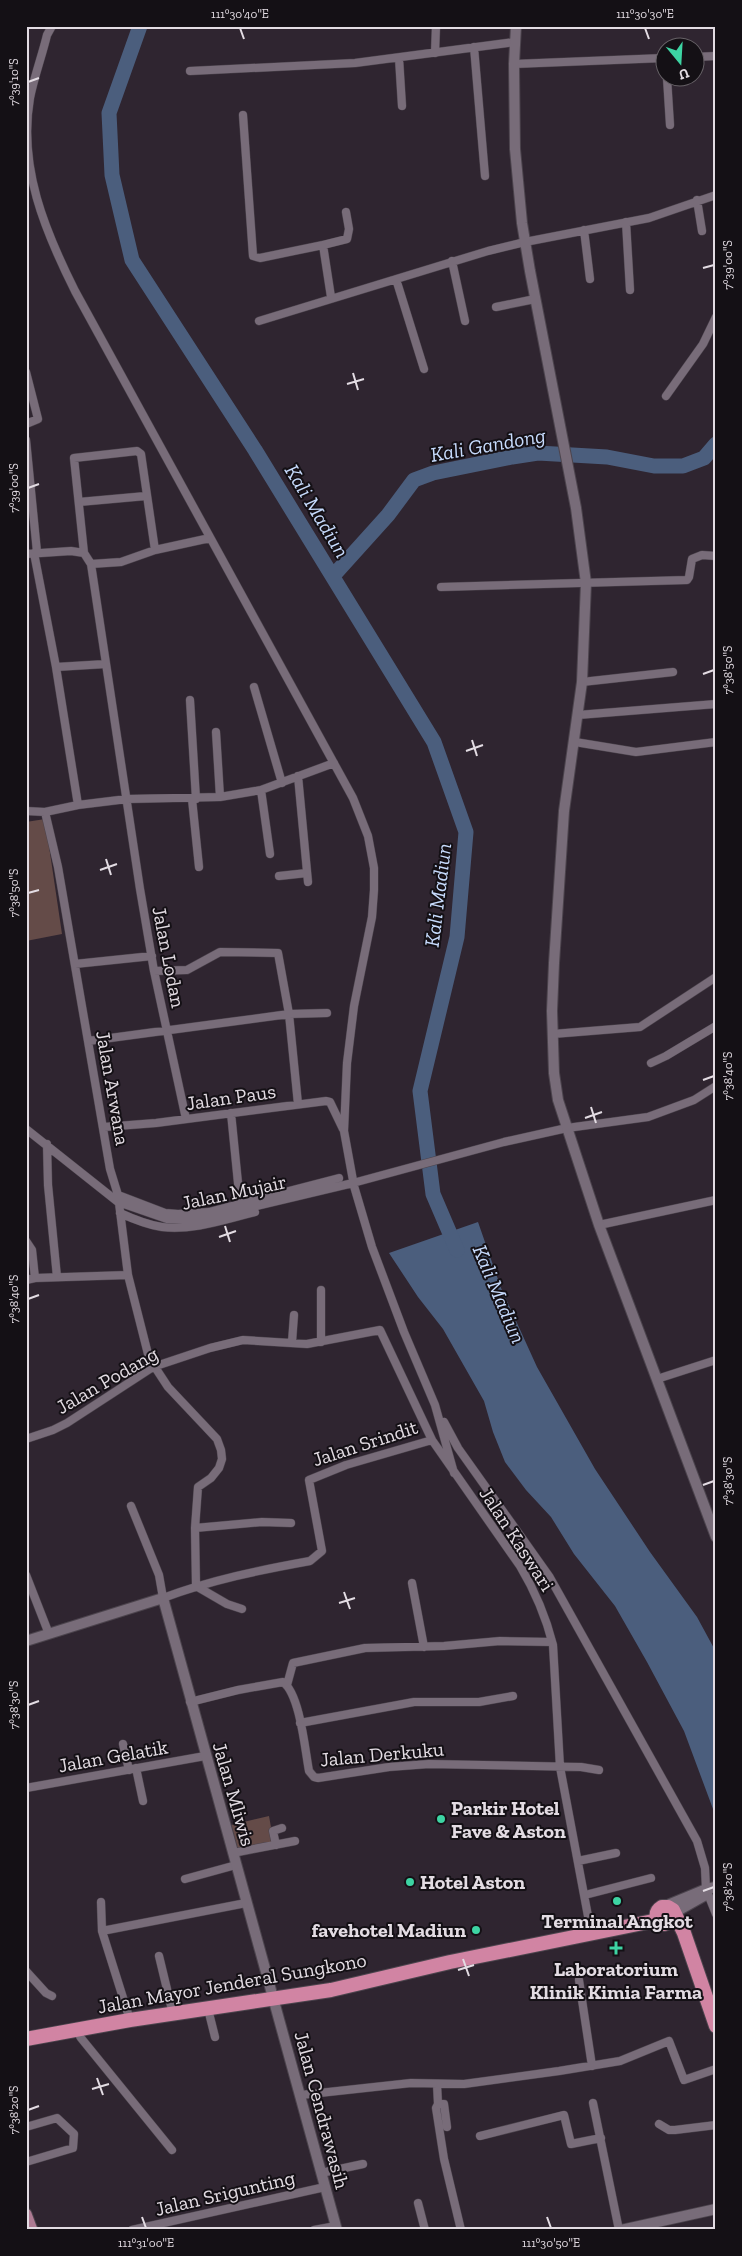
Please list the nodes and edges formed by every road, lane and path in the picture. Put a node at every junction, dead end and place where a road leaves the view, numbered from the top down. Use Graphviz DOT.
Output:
graph roads {
  1 [pos="52,26"];
  2 [pos="436,26"];
  3 [pos="516,26"];
  4 [pos="515,42"];
  5 [pos="474,47"];
  6 [pos="435,53"];
  7 [pos="398,58"];
  8 [pos="654,58"];
  9 [pos="514,64"];
  10 [pos="190,71"];
  11 [pos="668,88"];
  12 [pos="402,106"];
  13 [pos="243,115"];
  14 [pos="670,125"];
  15 [pos="485,176"];
  16 [pos="716,195"];
  17 [pos="697,200"];
  18 [pos="346,212"];
  19 [pos="626,222"];
  20 [pos="584,230"];
  21 [pos="702,231"];
  22 [pos="525,242"];
  23 [pos="323,245"];
  24 [pos="452,261"];
  25 [pos="590,279"];
  26 [pos="396,280"];
  27 [pos="630,290"];
  28 [pos="332,297"];
  29 [pos="535,299"];
  30 [pos="496,307"];
  31 [pos="716,317"];
  32 [pos="259,321"];
  33 [pos="465,321"];
  34 [pos="424,369"];
  35 [pos="26,372"];
  36 [pos="666,396"];
  37 [pos="26,424"];
  38 [pos="26,440"];
  39 [pos="146,496"];
  40 [pos="79,502"];
  41 [pos="210,538"];
  42 [pos="155,550"];
  43 [pos="32,553"];
  44 [pos="84,553"];
  45 [pos="716,556"];
  46 [pos="91,564"];
  47 [pos="586,583"];
  48 [pos="441,587"];
  49 [pos="106,664"];
  50 [pos="56,667"];
  51 [pos="673,672"];
  52 [pos="582,682"];
  53 [pos="254,687"];
  54 [pos="190,700"];
  55 [pos="716,704"];
  56 [pos="578,715"];
  57 [pos="216,732"];
  58 [pos="575,742"];
  59 [pos="716,742"];
  60 [pos="334,763"];
  61 [pos="298,776"];
  62 [pos="282,783"];
  63 [pos="261,790"];
  64 [pos="220,797"];
  65 [pos="127,799"];
  66 [pos="194,799"];
  67 [pos="78,805"];
  68 [pos="26,811"];
  69 [pos="46,812"];
  70 [pos="270,854"];
  71 [pos="199,867"];
  72 [pos="307,873"];
  73 [pos="279,876"];
  74 [pos="308,882"];
  75 [pos="152,956"];
  76 [pos="74,964"];
  77 [pos="154,971"];
  78 [pos="716,977"];
  79 [pos="327,1012"];
  80 [pos="289,1014"];
  81 [pos="716,1026"];
  82 [pos="166,1030"];
  83 [pos="553,1034"];
  84 [pos="88,1041"];
  85 [pos="651,1062"];
  86 [pos="716,1086"];
  87 [pos="298,1104"];
  88 [pos="231,1114"];
  89 [pos="186,1119"];
  90 [pos="104,1127"];
  91 [pos="567,1128"];
  92 [pos="26,1130"];
  93 [pos="344,1131"];
  94 [pos="47,1144"];
  95 [pos="339,1178"];
  96 [pos="355,1182"];
  97 [pos="341,1189"];
  98 [pos="118,1198"];
  99 [pos="716,1200"];
  100 [pos="240,1203"];
  101 [pos="120,1213"];
  102 [pos="600,1225"];
  103 [pos="26,1241"];
  104 [pos="128,1276"];
  105 [pos="57,1277"];
  106 [pos="35,1278"];
  107 [pos="26,1280"];
  108 [pos="321,1290"];
  109 [pos="294,1315"];
  110 [pos="380,1330"];
  111 [pos="292,1342"];
  112 [pos="321,1342"];
  113 [pos="716,1360"];
  114 [pos="154,1367"];
  115 [pos="657,1379"];
  116 [pos="435,1405"];
  117 [pos="26,1439"];
  118 [pos="432,1440"];
  119 [pos="454,1473"];
  120 [pos="132,1506"];
  121 [pos="712,1517"];
  122 [pos="292,1523"];
  123 [pos="195,1528"];
  124 [pos="716,1537"];
  125 [pos="26,1575"];
  126 [pos="412,1583"];
  127 [pos="196,1586"];
  128 [pos="163,1598"];
  129 [pos="242,1609"];
  130 [pos="49,1634"];
  131 [pos="26,1641"];
  132 [pos="552,1642"];
  133 [pos="424,1647"];
  134 [pos="286,1684"];
  135 [pos="513,1696"];
  136 [pos="190,1702"];
  137 [pos="300,1722"];
  138 [pos="123,1744"];
  139 [pos="205,1756"];
  140 [pos="560,1767"];
  141 [pos="133,1769"];
  142 [pos="599,1770"];
  143 [pos="26,1788"];
  144 [pos="143,1801"];
  145 [pos="282,1828"];
  146 [pos="295,1841"];
  147 [pos="276,1845"];
  148 [pos="616,1852"];
  149 [pos="233,1853"];
  150 [pos="578,1861"];
  151 [pos="236,1864"];
  152 [pos="650,1878"];
  153 [pos="185,1879"];
  154 [pos="711,1889"];
  155 [pos="584,1895"];
  156 [pos="101,1902"];
  157 [pos="246,1903"];
  158 [pos="716,1914"];
  159 [pos="665,1915"];
  160 [pos="102,1931"];
  161 [pos="591,1932"];
  162 [pos="159,1956"];
  163 [pos="26,1971"];
  164 [pos="579,1980"];
  165 [pos="52,1996"];
  166 [pos="273,1999"];
  167 [pos="208,2009"];
  168 [pos="173,2014"];
  169 [pos="130,2020"];
  170 [pos="716,2026"];
  171 [pos="77,2031"];
  172 [pos="215,2037"];
  173 [pos="26,2039"];
  174 [pos="592,2066"];
  175 [pos="716,2069"];
  176 [pos="436,2084"];
  177 [pos="301,2095"];
  178 [pos="593,2103"];
  179 [pos="438,2104"];
  180 [pos="658,2124"];
  181 [pos="716,2125"];
  182 [pos="26,2127"];
  183 [pos="447,2127"];
  184 [pos="480,2136"];
  185 [pos="601,2138"];
  186 [pos="172,2150"];
  187 [pos="26,2162"];
  188 [pos="363,2164"];
  189 [pos="321,2173"];
  190 [pos="325,2187"];
  191 [pos="418,2203"];
  192 [pos="716,2209"];
  193 [pos="26,2214"];
  194 [pos="176,2221"];
  195 [pos="336,2228"];
  196 [pos="32,2230"];
  197 [pos="132,2230"];
  198 [pos="181,2230"];
  199 [pos="314,2230"];
  200 [pos="425,2230"];
  201 [pos="461,2230"];
  202 [pos="620,2230"];
  1 -- 41 [label="street"];
  2 -- 6 [label="street"];
  3 -- 4 [label="main road"];
  4 -- 5 [label="street"];
  4 -- 9 [label="main road"];
  5 -- 6 [label="street"];
  5 -- 15 [label="street"];
  6 -- 7 [label="street"];
  7 -- 10 [label="street"];
  7 -- 12 [label="street"];
  8 -- 9 [label="street"];
  9 -- 22 [label="main road"];
  11 -- 14 [label="street"];
  13 -- 23 [label="street"];
  16 -- 17 [label="street"];
  17 -- 19 [label="street"];
  17 -- 21 [label="street"];
  18 -- 23 [label="street"];
  19 -- 20 [label="street"];
  19 -- 27 [label="street"];
  20 -- 22 [label="street"];
  20 -- 25 [label="street"];
  22 -- 24 [label="street"];
  22 -- 29 [label="main road"];
  23 -- 28 [label="street"];
  24 -- 26 [label="street"];
  24 -- 33 [label="street"];
  26 -- 28 [label="street"];
  26 -- 34 [label="street"];
  28 -- 32 [label="street"];
  29 -- 30 [label="street"];
  29 -- 47 [label="main road"];
  31 -- 36 [label="street"];
  35 -- 37 [label="street"];
  38 -- 43 [label="street"];
  39 -- 40 [label="street"];
  39 -- 40 [label="street"];
  39 -- 42 [label="street"];
  40 -- 44 [label="street"];
  41 -- 42 [label="street"];
  41 -- 60 [label="street"];
  42 -- 46 [label="street"];
  43 -- 44 [label="street"];
  43 -- 50 [label="street"];
  44 -- 46 [label="street"];
  45 -- 47 [label="street"];
  46 -- 49 [label="street, Jalan Lodan"];
  47 -- 48 [label="street"];
  47 -- 52 [label="main road"];
  49 -- 50 [label="street"];
  49 -- 65 [label="street, Jalan Lodan"];
  50 -- 67 [label="street"];
  51 -- 52 [label="street"];
  52 -- 56 [label="main road"];
  53 -- 62 [label="street"];
  54 -- 66 [label="street"];
  55 -- 56 [label="street"];
  56 -- 58 [label="main road"];
  57 -- 64 [label="street"];
  58 -- 59 [label="street"];
  58 -- 83 [label="main road"];
  60 -- 61 [label="street"];
  60 -- 93 [label="street"];
  61 -- 62 [label="street"];
  61 -- 72 [label="street"];
  62 -- 63 [label="street"];
  63 -- 64 [label="street"];
  63 -- 70 [label="street"];
  64 -- 66 [label="street"];
  65 -- 66 [label="street"];
  65 -- 67 [label="street"];
  65 -- 75 [label="street, Jalan Lodan"];
  66 -- 71 [label="street"];
  67 -- 69 [label="street"];
  68 -- 69 [label="street"];
  69 -- 76 [label="street, Jalan Arwana"];
  72 -- 73 [label="street"];
  72 -- 74 [label="street"];
  75 -- 76 [label="street"];
  75 -- 77 [label="street, Jalan Lodan"];
  76 -- 84 [label="street, Jalan Arwana"];
  77 -- 80 [label="street"];
  77 -- 82 [label="street, Jalan Lodan"];
  78 -- 83 [label="street"];
  79 -- 80 [label="street"];
  80 -- 82 [label="street"];
  80 -- 87 [label="street"];
  81 -- 85 [label="street"];
  82 -- 84 [label="street"];
  82 -- 89 [label="street, Jalan Lodan"];
  83 -- 91 [label="main road"];
  84 -- 90 [label="street, Jalan Arwana"];
  86 -- 91 [label="street, Jalan Mujair"];
  87 -- 88 [label="street, Jalan Paus"];
  87 -- 93 [label="street, Jalan Paus"];
  88 -- 89 [label="street, Jalan Paus"];
  88 -- 100 [label="street"];
  89 -- 90 [label="street, Jalan Paus"];
  90 -- 98 [label="street, Jalan Arwana"];
  91 -- 96 [label="street, Jalan Mujair"];
  91 -- 102 [label="main road"];
  92 -- 94 [label="street, Jalan Mujair"];
  93 -- 96 [label="street"];
  94 -- 98 [label="street, Jalan Mujair"];
  94 -- 105 [label="street"];
  95 -- 100 [label="street"];
  96 -- 98 [label="street, Jalan Mujair"];
  96 -- 116 [label="street"];
  97 -- 101 [label="street"];
  98 -- 100 [label="street"];
  98 -- 101 [label="street, Jalan Arwana"];
  99 -- 102 [label="street"];
  101 -- 104 [label="street, Jalan Arwana"];
  102 -- 115 [label="main road"];
  103 -- 106 [label="street"];
  104 -- 105 [label="street"];
  104 -- 114 [label="street, Jalan Arwana"];
  105 -- 106 [label="street"];
  106 -- 107 [label="street"];
  108 -- 112 [label="street"];
  109 -- 111 [label="street"];
  110 -- 112 [label="street, Jalan Podang"];
  110 -- 118 [label="street, Jalan Kaswari"];
  111 -- 112 [label="street, Jalan Podang"];
  111 -- 114 [label="street, Jalan Podang"];
  113 -- 115 [label="street"];
  114 -- 117 [label="street, Jalan Podang"];
  114 -- 123 [label="street, Jalan Arwana"];
  115 -- 121 [label="main road"];
  116 -- 119 [label="street"];
  116 -- 154 [label="street"];
  118 -- 119 [label="street, Jalan Kaswari"];
  118 -- 127 [label="street, Jalan Srindit"];
  119 -- 132 [label="street, Jalan Kaswari"];
  120 -- 128 [label="street"];
  121 -- 124 [label="main road"];
  122 -- 123 [label="street"];
  123 -- 127 [label="street"];
  125 -- 130 [label="street"];
  126 -- 133 [label="street"];
  127 -- 128 [label="street"];
  127 -- 129 [label="street"];
  128 -- 130 [label="main road"];
  128 -- 136 [label="main road, Jalan Mliwis"];
  130 -- 131 [label="main road"];
  132 -- 133 [label="street"];
  132 -- 140 [label="street, Jalan Kaswari"];
  133 -- 134 [label="street"];
  134 -- 136 [label="street"];
  134 -- 137 [label="street, Jalan Derkuku"];
  135 -- 137 [label="street"];
  136 -- 139 [label="main road, Jalan Mliwis"];
  137 -- 140 [label="street, Jalan Derkuku"];
  138 -- 141 [label="street"];
  139 -- 141 [label="street, Jalan Gelatik"];
  139 -- 149 [label="main road, Jalan Mliwis"];
  140 -- 142 [label="street, Jalan Derkuku"];
  140 -- 150 [label="street, Jalan Kaswari"];
  141 -- 143 [label="street, Jalan Gelatik"];
  141 -- 144 [label="street"];
  145 -- 147 [label="street"];
  146 -- 147 [label="street"];
  147 -- 149 [label="street"];
  148 -- 150 [label="street"];
  149 -- 151 [label="main road, Jalan Mliwis"];
  150 -- 155 [label="street, Jalan Kaswari"];
  151 -- 153 [label="street"];
  151 -- 157 [label="main road, Jalan Mliwis"];
  152 -- 155 [label="street"];
  154 -- 158 [label="street"];
  154 -- 159 [label="main road"];
  155 -- 161 [label="street, Jalan Kaswari"];
  156 -- 160 [label="street"];
  157 -- 160 [label="street"];
  157 -- 166 [label="main road, Jalan Mliwis"];
  159 -- 161 [label="highway, Jalan Mayor Jenderal Sungkono"];
  159 -- 170 [label="highway"];
  160 -- 169 [label="street"];
  161 -- 166 [label="highway, Jalan Mayor Jenderal Sungkono"];
  162 -- 168 [label="street"];
  163 -- 165 [label="street"];
  164 -- 174 [label="street"];
  166 -- 167 [label="highway, Jalan Mayor Jenderal Sungkono"];
  166 -- 177 [label="main road, Jalan Cendrawasih"];
  167 -- 168 [label="highway, Jalan Mayor Jenderal Sungkono"];
  167 -- 172 [label="street"];
  168 -- 169 [label="highway, Jalan Mayor Jenderal Sungkono"];
  169 -- 171 [label="highway, Jalan Mayor Jenderal Sungkono"];
  171 -- 173 [label="highway, Jalan Mayor Jenderal Sungkono"];
  171 -- 186 [label="street"];
  174 -- 175 [label="street"];
  174 -- 176 [label="street"];
  176 -- 177 [label="street"];
  176 -- 179 [label="street"];
  177 -- 189 [label="main road, Jalan Cendrawasih"];
  178 -- 185 [label="street"];
  179 -- 183 [label="street"];
  179 -- 201 [label="street"];
  180 -- 181 [label="street"];
  182 -- 187 [label="street"];
  184 -- 185 [label="street"];
  185 -- 202 [label="street"];
  188 -- 189 [label="street"];
  189 -- 190 [label="main road, Jalan Cendrawasih"];
  190 -- 194 [label="street, Jalan Srigunting"];
  190 -- 195 [label="main road, Jalan Cendrawasih"];
  191 -- 200 [label="street"];
  192 -- 202 [label="main road"];
  193 -- 196 [label="main road"];
  194 -- 197 [label="street, Jalan Srigunting"];
  194 -- 198 [label="street"];
  195 -- 199 [label="street"];
}
